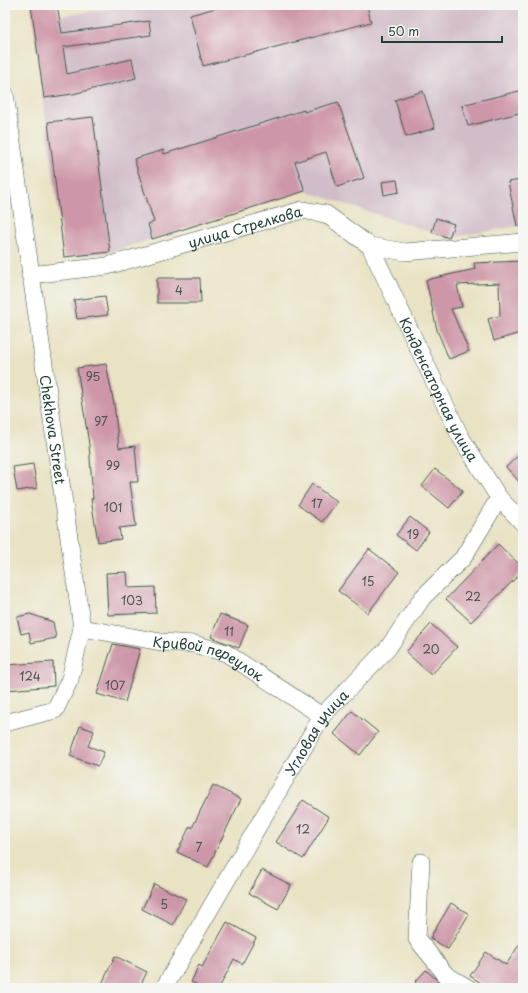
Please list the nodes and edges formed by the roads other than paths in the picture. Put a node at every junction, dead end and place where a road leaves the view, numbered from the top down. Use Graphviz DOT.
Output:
graph roads {
  1 [pos="5,94"];
  2 [pos="523,242"];
  3 [pos="370,246"];
  4 [pos="30,275"];
  5 [pos="498,498"];
  6 [pos="523,523"];
  7 [pos="82,628"];
  8 [pos="322,716"];
  9 [pos="5,723"];
  10 [pos="421,862"];
  11 [pos="164,988"];
  12 [pos="468,988"];
  1 -- 4 [label="street, Chekhova Street"];
  2 -- 3 [label="street, улица Стрелкова"];
  3 -- 4 [label="street, улица Стрелкова"];
  3 -- 5 [label="street, Конденсаторная улица"];
  4 -- 7 [label="street, Chekhova Street"];
  5 -- 6 [label="street, Конденсаторная улица"];
  5 -- 8 [label="street, Угловая улица"];
  7 -- 8 [label="street, Кривой переулок"];
  7 -- 9 [label="street, Chekhova Street"];
  8 -- 11 [label="street, Угловая улица"];
  10 -- 12 [label="street"];
}
